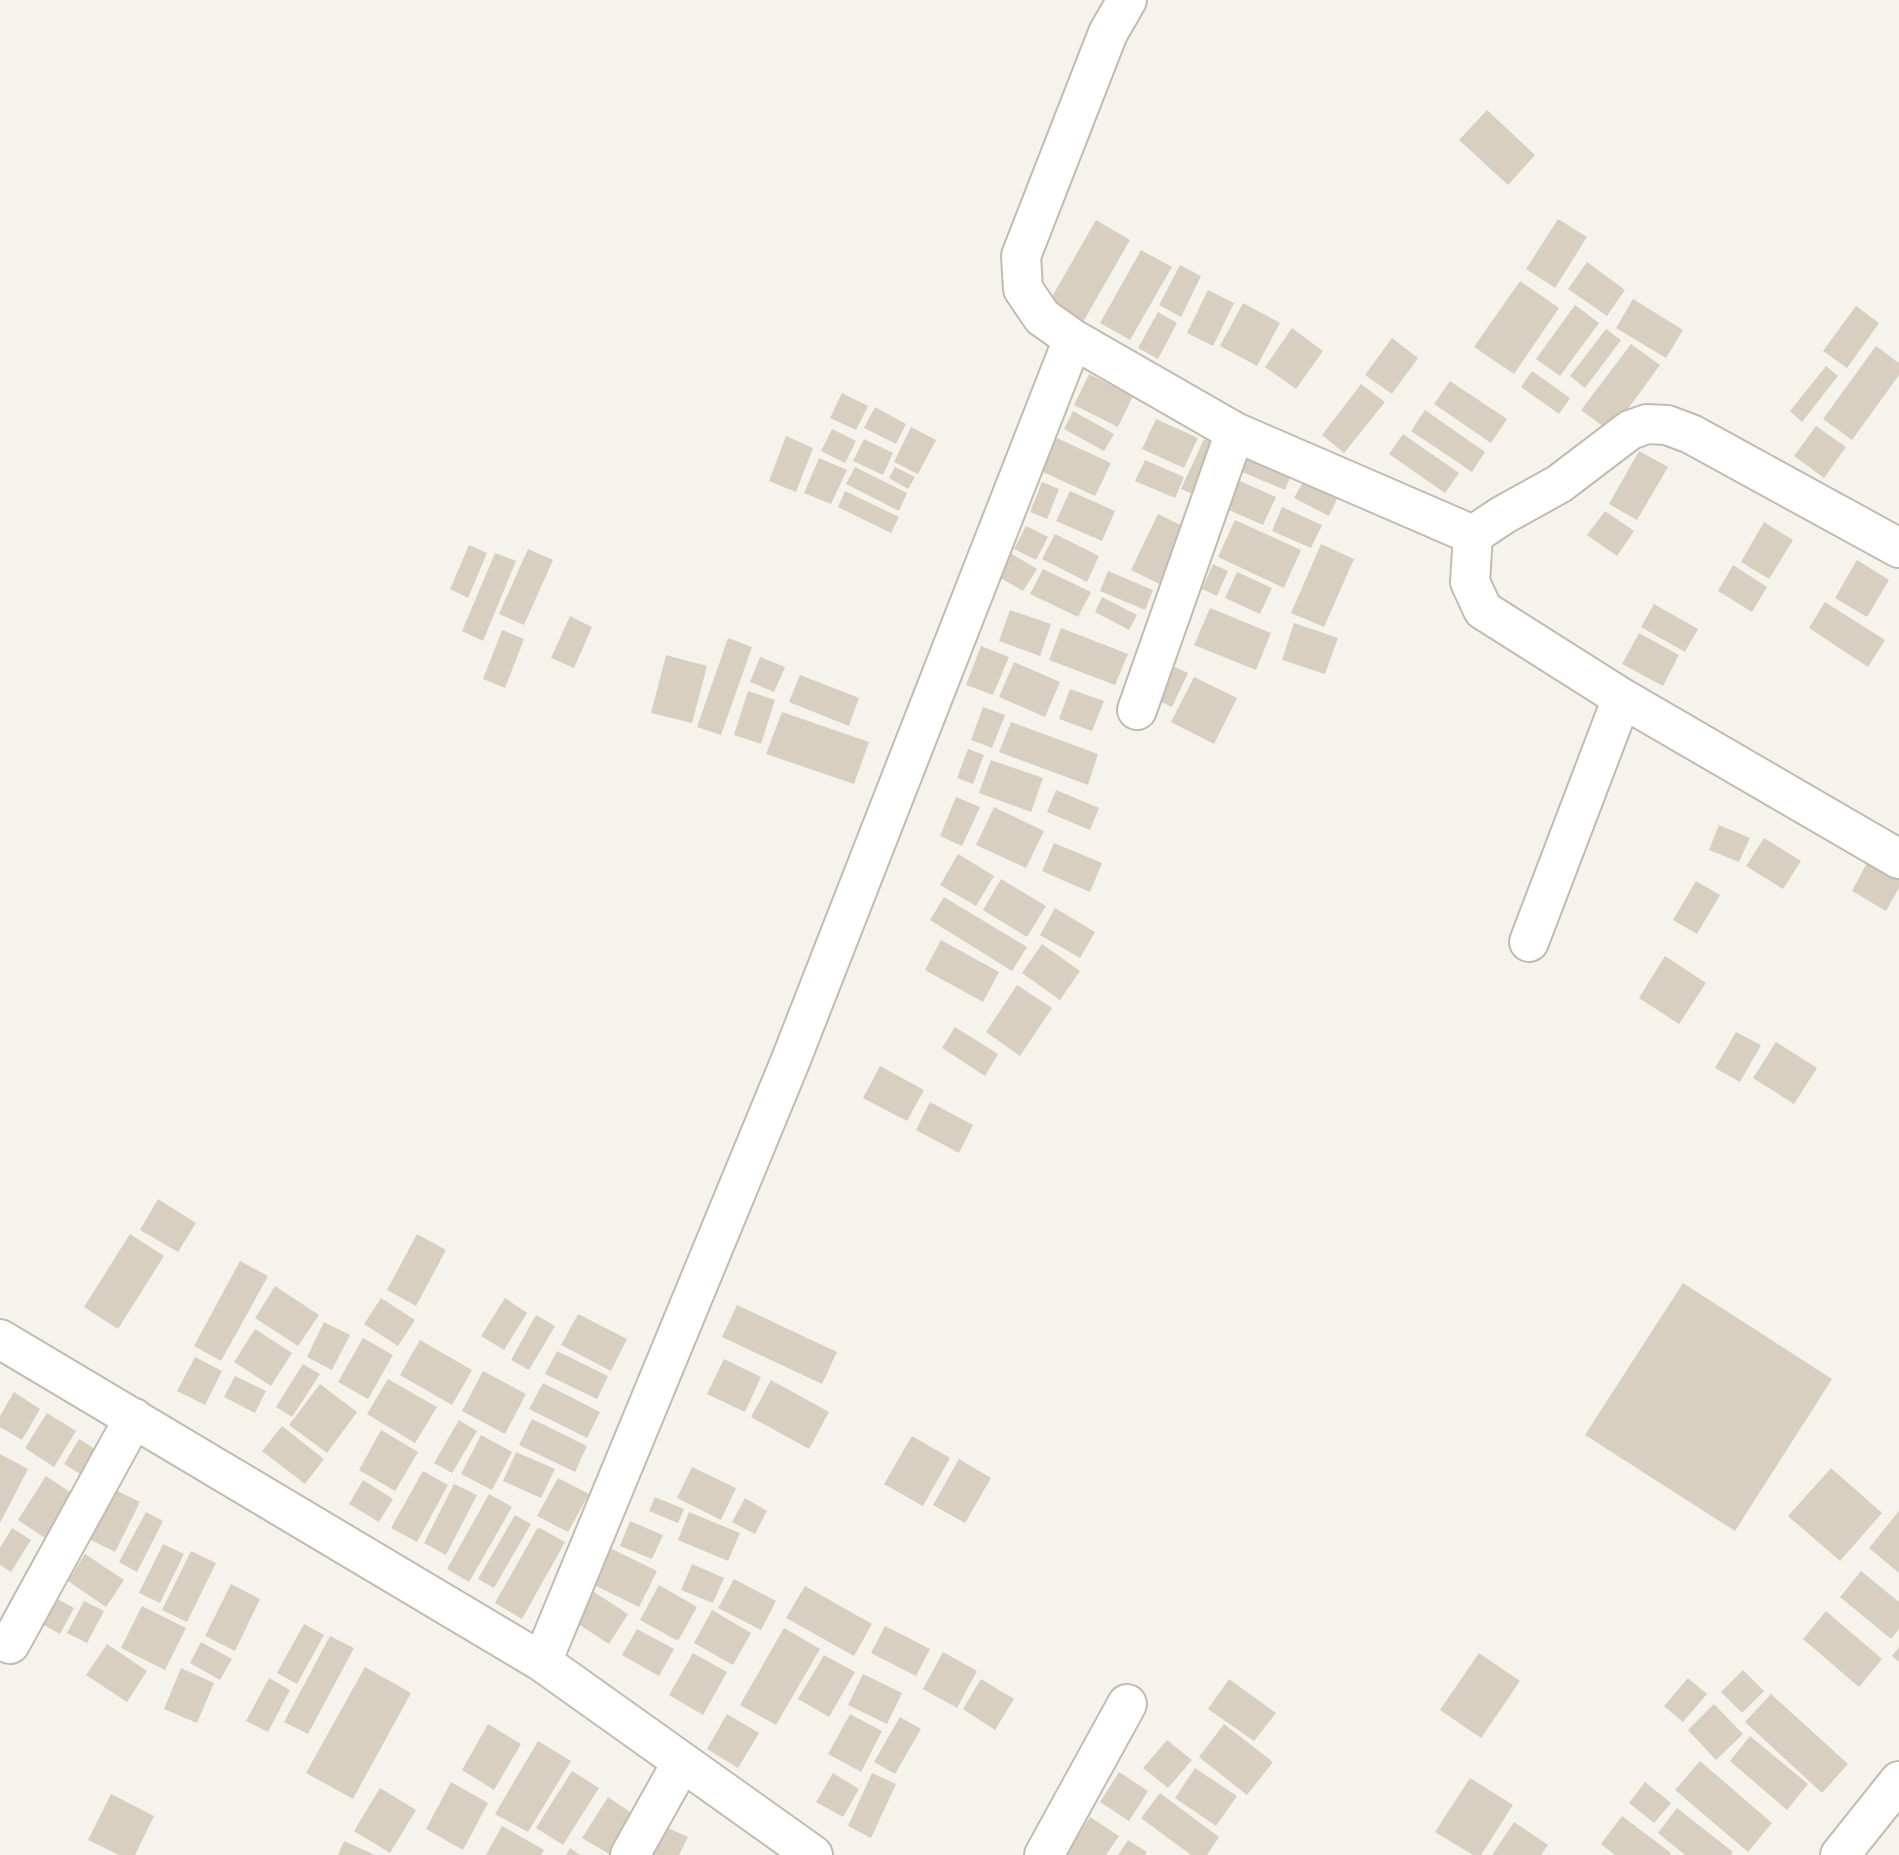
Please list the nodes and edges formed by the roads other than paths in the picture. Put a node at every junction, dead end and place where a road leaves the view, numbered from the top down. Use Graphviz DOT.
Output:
graph roads {
  1 [pos="1127,0"];
  2 [pos="1073,339"];
  3 [pos="1236,432"];
  4 [pos="1473,535"];
  5 [pos="1899,548"];
  6 [pos="1622,698"];
  7 [pos="1137,710"];
  8 [pos="1899,859"];
  9 [pos="1529,942"];
  10 [pos="0,1339"];
  11 [pos="134,1418"];
  12 [pos="10,1644"];
  13 [pos="542,1662"];
  14 [pos="1127,1704"];
  15 [pos="682,1762"];
  16 [pos="1899,1781"];
  17 [pos="629,1855"];
  18 [pos="813,1855"];
  19 [pos="1044,1855"];
  20 [pos="1840,1855"];
  1 -- 2 [label="street"];
  2 -- 3 [label="street"];
  2 -- 13 [label="street"];
  3 -- 4 [label="street"];
  3 -- 7 [label="street"];
  4 -- 5 [label="street"];
  4 -- 6 [label="street"];
  6 -- 8 [label="street"];
  6 -- 9 [label="street"];
  10 -- 11 [label="street"];
  11 -- 12 [label="street"];
  11 -- 13 [label="street"];
  13 -- 15 [label="street"];
  14 -- 19 [label="street"];
  15 -- 17 [label="street"];
  15 -- 18 [label="street"];
  16 -- 20 [label="street"];
}
